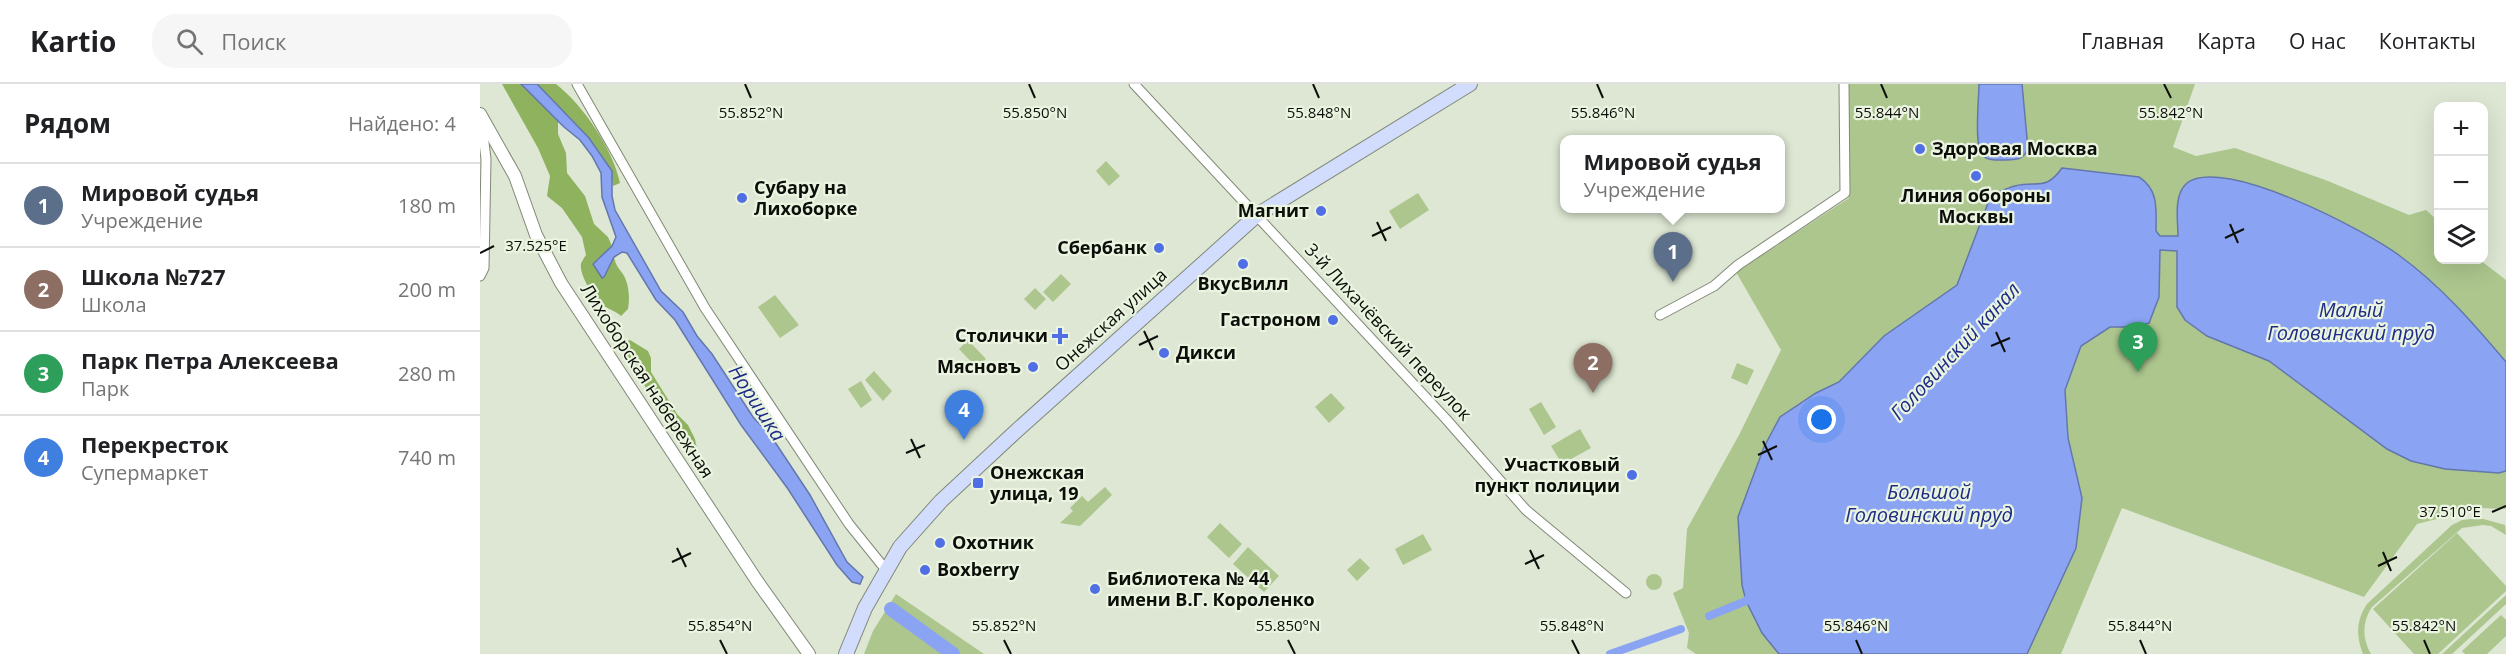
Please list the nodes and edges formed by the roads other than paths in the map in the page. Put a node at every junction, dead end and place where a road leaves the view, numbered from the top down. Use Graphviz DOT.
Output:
graph roads {
  1 [pos="577,84"];
  2 [pos="1134,84"];
  3 [pos="1470,84"];
  4 [pos="1844,84"];
  5 [pos="480,114"];
  6 [pos="500,146"];
  7 [pos="486,159"];
  8 [pos="1257,215"];
  9 [pos="480,276"];
  10 [pos="1660,315"];
  11 [pos="886,570"];
  12 [pos="1626,593"];
  13 [pos="809,654"];
  14 [pos="846,654"];
  1 -- 11 [label="street"];
  2 -- 8 [label="street, 3-й Лихачёвский переулок"];
  3 -- 8 [label="main road, Онежская улица"];
  4 -- 10 [label="street"];
  5 -- 6 [label="street, Лихоборская набережная"];
  5 -- 7 [label="street"];
  6 -- 7 [label="street"];
  6 -- 13 [label="street, Лихоборская набережная"];
  7 -- 9 [label="street"];
  8 -- 11 [label="main road, Онежская улица"];
  8 -- 12 [label="street, 3-й Лихачёвский переулок"];
  11 -- 14 [label="main road, Онежская улица"];
}
